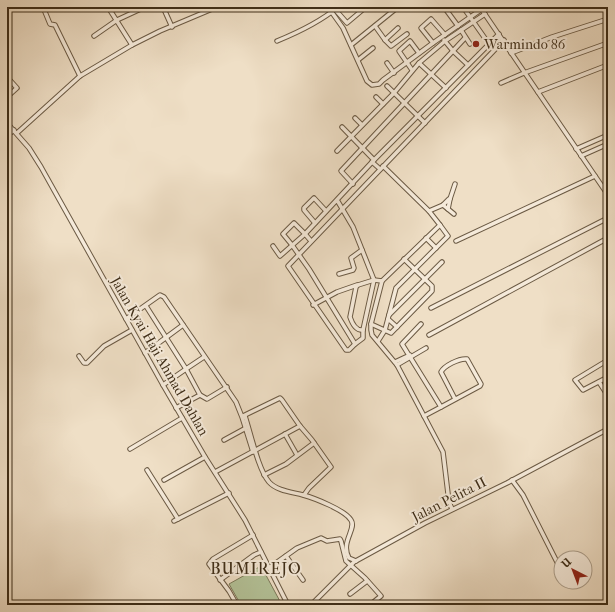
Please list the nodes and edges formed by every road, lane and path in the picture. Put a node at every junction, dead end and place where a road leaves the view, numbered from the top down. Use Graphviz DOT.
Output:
graph roads {
  1 [pos="42,7"];
  2 [pos="108,7"];
  3 [pos="145,7"];
  4 [pos="163,7"];
  5 [pos="200,7"];
  6 [pos="217,7"];
  7 [pos="328,7"];
  8 [pos="366,7"];
  9 [pos="398,7"];
  10 [pos="444,7"];
  11 [pos="463,7"];
  12 [pos="481,8"];
  13 [pos="334,10"];
  14 [pos="203,13"];
  15 [pos="485,14"];
  16 [pos="471,17"];
  17 [pos="608,19"];
  18 [pos="116,20"];
  19 [pos="474,21"];
  20 [pos="375,26"];
  21 [pos="458,26"];
  22 [pos="172,27"];
  23 [pos="398,28"];
  24 [pos="462,30"];
  25 [pos="407,34"];
  26 [pos="499,34"];
  27 [pos="94,36"];
  28 [pos="444,38"];
  29 [pos="465,38"];
  30 [pos="385,40"];
  31 [pos="504,40"];
  32 [pos="277,41"];
  33 [pos="433,43"];
  34 [pos="608,43"];
  35 [pos="470,44"];
  36 [pos="489,44"];
  37 [pos="132,45"];
  38 [pos="351,45"];
  39 [pos="373,48"];
  40 [pos="453,51"];
  41 [pos="419,53"];
  42 [pos="511,53"];
  43 [pos="358,60"];
  44 [pos="387,63"];
  45 [pos="419,63"];
  46 [pos="407,64"];
  47 [pos="468,65"];
  48 [pos="608,65"];
  49 [pos="412,70"];
  50 [pos="394,73"];
  51 [pos="524,73"];
  52 [pos="431,75"];
  53 [pos="80,76"];
  54 [pos="7,77"];
  55 [pos="456,78"];
  56 [pos="502,83"];
  57 [pos="462,85"];
  58 [pos="387,86"];
  59 [pos="446,88"];
  60 [pos="394,92"];
  61 [pos="538,92"];
  62 [pos="7,97"];
  63 [pos="376,97"];
  64 [pos="404,103"];
  65 [pos="383,104"];
  66 [pos="417,117"];
  67 [pos="355,118"];
  68 [pos="7,123"];
  69 [pos="425,123"];
  70 [pos="362,125"];
  71 [pos="342,127"];
  72 [pos="15,132"];
  73 [pos="608,135"];
  74 [pos="7,136"];
  75 [pos="351,136"];
  76 [pos="602,137"];
  77 [pos="606,144"];
  78 [pos="362,148"];
  79 [pos="576,150"];
  80 [pos="337,151"];
  81 [pos="581,156"];
  82 [pos="373,161"];
  83 [pos="382,168"];
  84 [pos="595,176"];
  85 [pos="359,177"];
  86 [pos="353,184"];
  87 [pos="366,184"];
  88 [pos="456,184"];
  89 [pos="608,195"];
  90 [pos="450,199"];
  91 [pos="337,200"];
  92 [pos="443,205"];
  93 [pos="342,208"];
  94 [pos="448,209"];
  95 [pos="326,211"];
  96 [pos="429,211"];
  97 [pos="454,214"];
  98 [pos="608,218"];
  99 [pos="315,223"];
  100 [pos="440,225"];
  101 [pos="305,234"];
  102 [pos="426,238"];
  103 [pos="608,238"];
  104 [pos="311,241"];
  105 [pos="456,242"];
  106 [pos="292,245"];
  107 [pos="273,246"];
  108 [pos="436,248"];
  109 [pos="362,250"];
  110 [pos="299,254"];
  111 [pos="404,259"];
  112 [pos="442,262"];
  113 [pos="414,269"];
  114 [pos="339,274"];
  115 [pos="425,279"];
  116 [pos="378,280"];
  117 [pos="357,286"];
  118 [pos="326,297"];
  119 [pos="393,297"];
  120 [pos="313,304"];
  121 [pos="400,304"];
  122 [pos="146,306"];
  123 [pos="431,308"];
  124 [pos="389,317"];
  125 [pos="126,319"];
  126 [pos="371,324"];
  127 [pos="421,324"];
  128 [pos="183,325"];
  129 [pos="397,326"];
  130 [pos="385,329"];
  131 [pos="132,330"];
  132 [pos="363,330"];
  133 [pos="429,335"];
  134 [pos="166,338"];
  135 [pos="378,341"];
  136 [pos="355,344"];
  137 [pos="426,347"];
  138 [pos="147,351"];
  139 [pos="79,356"];
  140 [pos="409,356"];
  141 [pos="204,357"];
  142 [pos="608,360"];
  143 [pos="396,364"];
  144 [pos="186,369"];
  145 [pos="608,377"];
  146 [pos="599,382"];
  147 [pos="164,384"];
  148 [pos="227,387"];
  149 [pos="200,395"];
  150 [pos="608,396"];
  151 [pos="455,399"];
  152 [pos="177,407"];
  153 [pos="441,407"];
  154 [pos="244,416"];
  155 [pos="424,416"];
  156 [pos="182,418"];
  157 [pos="300,426"];
  158 [pos="246,428"];
  159 [pos="608,429"];
  160 [pos="285,434"];
  161 [pos="224,440"];
  162 [pos="314,443"];
  163 [pos="130,449"];
  164 [pos="254,452"];
  165 [pos="298,455"];
  166 [pos="205,457"];
  167 [pos="147,470"];
  168 [pos="217,471"];
  169 [pos="264,475"];
  170 [pos="164,480"];
  171 [pos="512,480"];
  172 [pos="228,493"];
  173 [pos="304,495"];
  174 [pos="448,511"];
  175 [pos="253,535"];
  176 [pos="344,542"];
  177 [pos="261,552"];
  178 [pos="553,554"];
  179 [pos="286,556"];
  180 [pos="353,564"];
  181 [pos="269,568"];
  182 [pos="220,580"];
  183 [pos="303,580"];
  184 [pos="367,581"];
  185 [pos="350,594"];
  186 [pos="237,605"];
  187 [pos="288,605"];
  188 [pos="311,605"];
  189 [pos="370,605"];
  1 -- 53 [label="street"];
  2 -- 18 [label="street"];
  3 -- 18 [label="street"];
  4 -- 22 [label="street"];
  5 -- 14 [label="street"];
  6 -- 14 [label="street"];
  7 -- 13 [label="street"];
  8 -- 13 [label="street"];
  9 -- 20 [label="street"];
  10 -- 21 [label="street"];
  11 -- 16 [label="street"];
  12 -- 15 [label="street"];
  12 -- 16 [label="street"];
  13 -- 32 [label="street"];
  13 -- 38 [label="street"];
  14 -- 22 [label="street"];
  15 -- 19 [label="street"];
  15 -- 26 [label="street"];
  16 -- 19 [label="street"];
  16 -- 21 [label="street"];
  17 -- 42 [label="street"];
  18 -- 27 [label="street"];
  18 -- 37 [label="street"];
  19 -- 24 [label="street"];
  19 -- 36 [label="street"];
  20 -- 30 [label="street"];
  20 -- 38 [label="street"];
  21 -- 28 [label="street"];
  22 -- 37 [label="street"];
  23 -- 30 [label="street"];
  24 -- 28 [label="street"];
  24 -- 29 [label="street"];
  25 -- 30 [label="street"];
  26 -- 31 [label="street"];
  26 -- 36 [label="street"];
  28 -- 33 [label="street"];
  28 -- 33 [label="street"];
  28 -- 40 [label="street"];
  28 -- 45 [label="street"];
  29 -- 35 [label="street"];
  29 -- 40 [label="street"];
  31 -- 42 [label="street"];
  31 -- 57 [label="street"];
  33 -- 41 [label="street"];
  34 -- 51 [label="street"];
  36 -- 47 [label="street"];
  37 -- 53 [label="street"];
  38 -- 43 [label="street"];
  39 -- 43 [label="street"];
  40 -- 47 [label="street"];
  40 -- 52 [label="street"];
  41 -- 46 [label="street"];
  41 -- 46 [label="street"];
  42 -- 51 [label="street"];
  43 -- 50 [label="street"];
  44 -- 50 [label="street"];
  45 -- 49 [label="street"];
  45 -- 52 [label="street"];
  46 -- 49 [label="street"];
  46 -- 50 [label="street"];
  47 -- 55 [label="street"];
  48 -- 61 [label="street"];
  49 -- 60 [label="street"];
  51 -- 56 [label="street"];
  51 -- 61 [label="street"];
  52 -- 59 [label="street"];
  52 -- 64 [label="street"];
  53 -- 72 [label="street"];
  54 -- 62 [label="street"];
  55 -- 57 [label="street"];
  55 -- 59 [label="street"];
  57 -- 69 [label="street"];
  58 -- 60 [label="street"];
  59 -- 66 [label="street"];
  60 -- 64 [label="street"];
  60 -- 65 [label="street"];
  61 -- 79 [label="street"];
  63 -- 65 [label="street"];
  64 -- 66 [label="street"];
  64 -- 78 [label="street"];
  65 -- 70 [label="street"];
  66 -- 69 [label="street"];
  66 -- 82 [label="street"];
  67 -- 70 [label="street"];
  68 -- 72 [label="street, Jalan Kyai Haji Ahmad Dahlan"];
  69 -- 83 [label="street"];
  70 -- 75 [label="street"];
  71 -- 75 [label="street"];
  72 -- 74 [label="street"];
  72 -- 125 [label="street, Jalan Kyai Haji Ahmad Dahlan"];
  73 -- 76 [label="street"];
  75 -- 78 [label="street"];
  75 -- 80 [label="street"];
  76 -- 77 [label="street"];
  76 -- 79 [label="street"];
  77 -- 81 [label="street"];
  78 -- 82 [label="street"];
  78 -- 86 [label="street"];
  79 -- 81 [label="street"];
  81 -- 84 [label="street"];
  82 -- 83 [label="street"];
  82 -- 85 [label="street"];
  83 -- 87 [label="street"];
  83 -- 96 [label="street"];
  84 -- 89 [label="street"];
  84 -- 105 [label="street"];
  85 -- 86 [label="street"];
  85 -- 87 [label="street"];
  86 -- 91 [label="street"];
  87 -- 93 [label="street"];
  88 -- 90 [label="street"];
  90 -- 92 [label="street"];
  90 -- 94 [label="street"];
  91 -- 93 [label="street"];
  91 -- 95 [label="street"];
  92 -- 94 [label="street"];
  92 -- 96 [label="street"];
  93 -- 104 [label="street"];
  93 -- 109 [label="street"];
  94 -- 97 [label="street"];
  95 -- 99 [label="street"];
  95 -- 99 [label="street"];
  96 -- 100 [label="street"];
  98 -- 123 [label="street"];
  99 -- 101 [label="street"];
  100 -- 102 [label="street"];
  100 -- 108 [label="street"];
  101 -- 104 [label="street"];
  101 -- 106 [label="street"];
  101 -- 106 [label="street"];
  102 -- 108 [label="street"];
  102 -- 111 [label="street"];
  103 -- 133 [label="street"];
  104 -- 110 [label="street"];
  106 -- 107 [label="street"];
  106 -- 110 [label="street"];
  108 -- 113 [label="street"];
  109 -- 114 [label="street"];
  109 -- 116 [label="street"];
  110 -- 118 [label="street"];
  110 -- 120 [label="street"];
  111 -- 113 [label="street"];
  111 -- 116 [label="street"];
  112 -- 115 [label="street"];
  113 -- 115 [label="street"];
  113 -- 119 [label="street"];
  115 -- 121 [label="street"];
  115 -- 129 [label="street"];
  116 -- 117 [label="street"];
  116 -- 126 [label="street"];
  116 -- 132 [label="street"];
  117 -- 118 [label="street"];
  117 -- 132 [label="street"];
  118 -- 120 [label="street"];
  118 -- 136 [label="street"];
  119 -- 121 [label="street"];
  119 -- 124 [label="street"];
  120 -- 136 [label="street"];
  121 -- 124 [label="street"];
  122 -- 125 [label="street"];
  122 -- 128 [label="street"];
  122 -- 134 [label="street"];
  124 -- 129 [label="street"];
  124 -- 130 [label="street"];
  125 -- 131 [label="street, Jalan Kyai Haji Ahmad Dahlan"];
  126 -- 130 [label="street"];
  126 -- 135 [label="street"];
  127 -- 140 [label="street"];
  128 -- 134 [label="street"];
  128 -- 141 [label="street"];
  129 -- 130 [label="street"];
  130 -- 135 [label="street"];
  131 -- 138 [label="street, Jalan Kyai Haji Ahmad Dahlan"];
  131 -- 139 [label="street"];
  132 -- 136 [label="street"];
  134 -- 138 [label="street"];
  134 -- 144 [label="street"];
  135 -- 143 [label="street"];
  137 -- 140 [label="street"];
  138 -- 147 [label="street, Jalan Kyai Haji Ahmad Dahlan"];
  140 -- 143 [label="street"];
  140 -- 153 [label="street"];
  141 -- 144 [label="street"];
  141 -- 148 [label="street"];
  142 -- 146 [label="street"];
  143 -- 155 [label="street"];
  144 -- 147 [label="street"];
  144 -- 149 [label="street"];
  145 -- 146 [label="street"];
  146 -- 150 [label="street"];
  147 -- 152 [label="street, Jalan Kyai Haji Ahmad Dahlan"];
  148 -- 149 [label="street"];
  148 -- 154 [label="street"];
  149 -- 152 [label="street"];
  151 -- 151 [label="street"];
  151 -- 153 [label="street"];
  152 -- 156 [label="street, Jalan Kyai Haji Ahmad Dahlan"];
  153 -- 155 [label="street"];
  154 -- 157 [label="street"];
  154 -- 158 [label="street"];
  154 -- 164 [label="street"];
  155 -- 174 [label="street"];
  156 -- 163 [label="street"];
  156 -- 166 [label="street, Jalan Kyai Haji Ahmad Dahlan"];
  157 -- 160 [label="street"];
  157 -- 162 [label="street"];
  158 -- 161 [label="street"];
  158 -- 164 [label="street"];
  159 -- 171 [label="street, Jalan Pelita II"];
  160 -- 164 [label="street"];
  160 -- 165 [label="street"];
  162 -- 165 [label="street"];
  162 -- 173 [label="street"];
  164 -- 168 [label="street"];
  164 -- 169 [label="street"];
  165 -- 169 [label="street"];
  166 -- 168 [label="street, Jalan Kyai Haji Ahmad Dahlan"];
  166 -- 170 [label="street"];
  167 -- 172 [label="street"];
  168 -- 172 [label="street, Jalan Kyai Haji Ahmad Dahlan"];
  169 -- 173 [label="street"];
  171 -- 174 [label="street, Jalan Pelita II"];
  171 -- 178 [label="street"];
  172 -- 175 [label="street, Jalan Kyai Haji Ahmad Dahlan"];
  173 -- 176 [label="street"];
  174 -- 180 [label="street, Jalan Pelita II"];
  175 -- 177 [label="street, Jalan Kyai Haji Ahmad Dahlan"];
  175 -- 182 [label="street"];
  176 -- 179 [label="street"];
  176 -- 180 [label="street"];
  176 -- 180 [label="street"];
  177 -- 181 [label="street, Jalan Kyai Haji Ahmad Dahlan"];
  177 -- 182 [label="street"];
  179 -- 181 [label="street"];
  179 -- 183 [label="street"];
  180 -- 184 [label="street"];
  180 -- 188 [label="street, Jalan Pelita II"];
  181 -- 187 [label="street, Jalan Kyai Haji Ahmad Dahlan"];
  182 -- 186 [label="street"];
  184 -- 185 [label="street"];
  184 -- 189 [label="street"];
}
